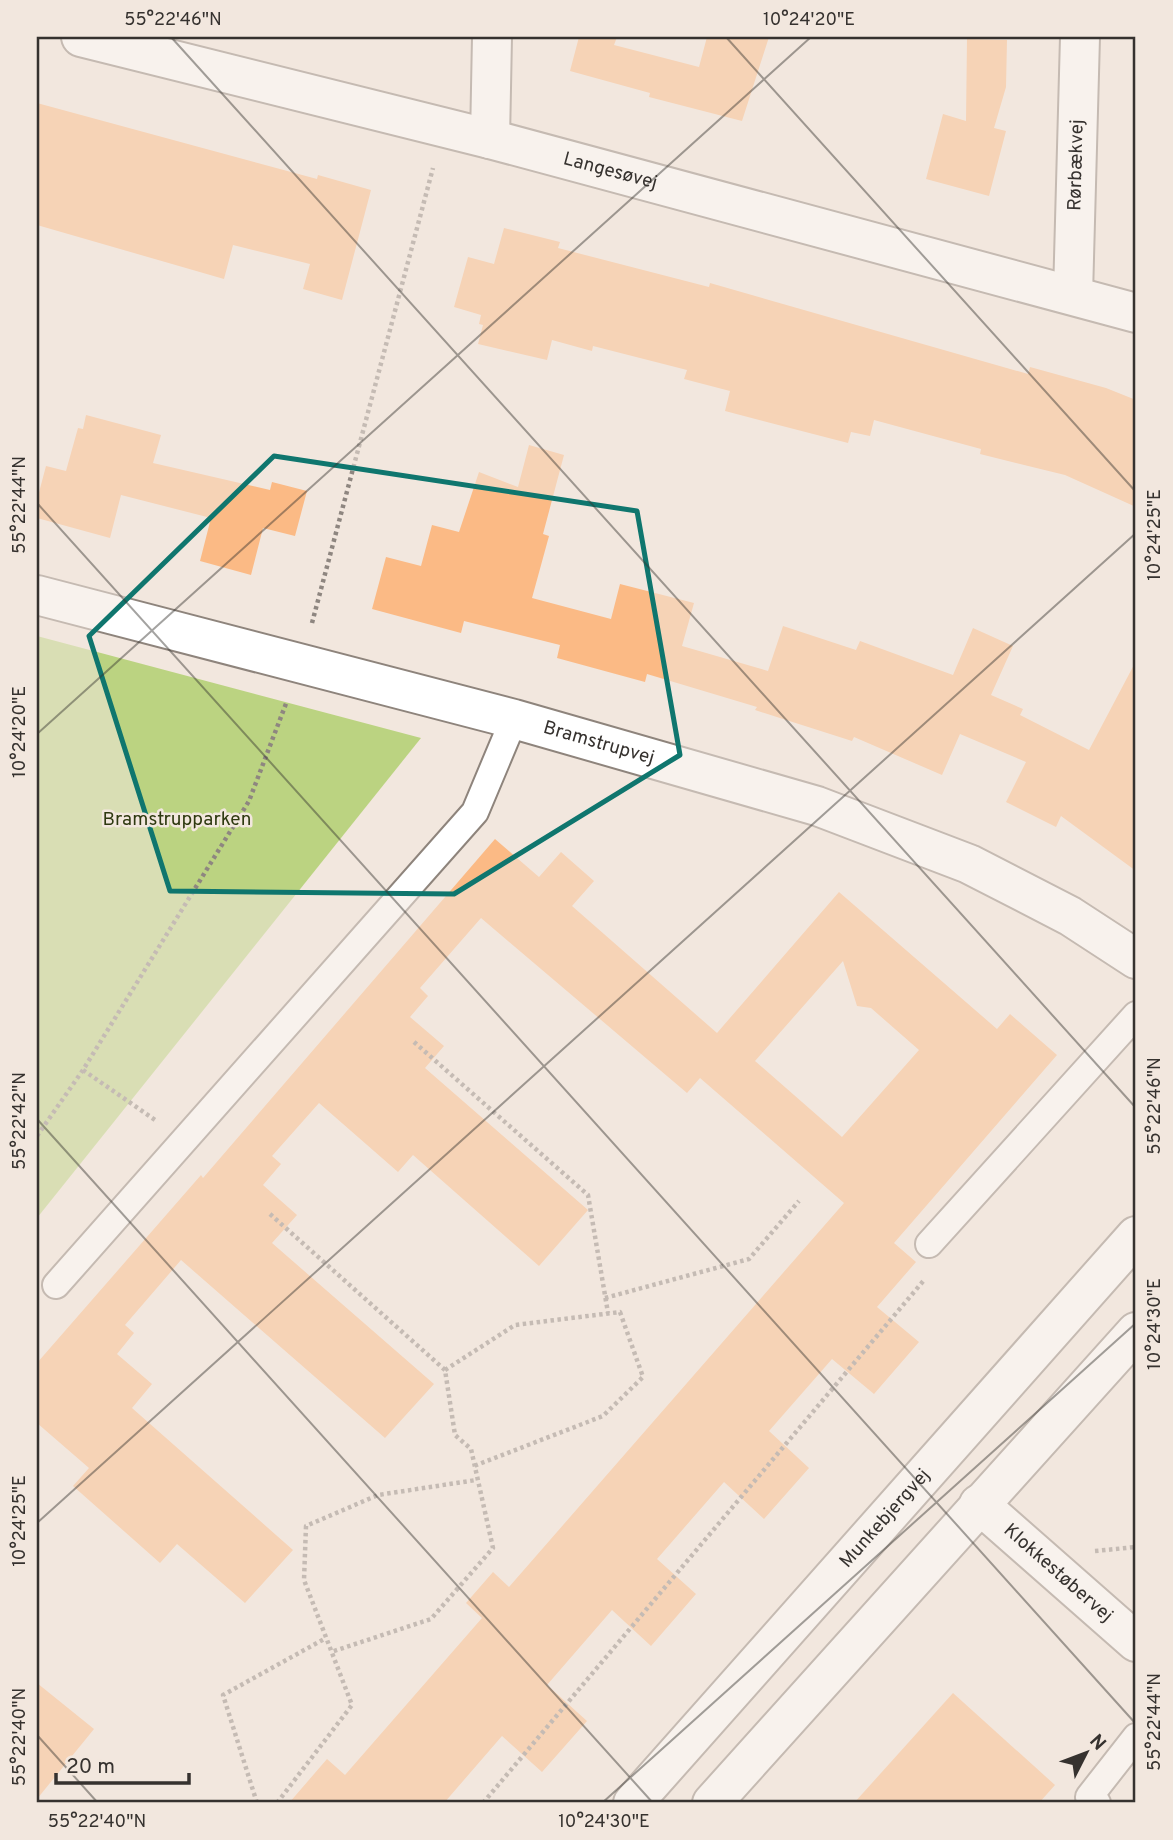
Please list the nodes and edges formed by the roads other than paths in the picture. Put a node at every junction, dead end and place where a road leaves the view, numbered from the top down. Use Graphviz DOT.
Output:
graph roads {
  1 [pos="80,37"];
  2 [pos="492,37"];
  3 [pos="1080,37"];
  4 [pos="490,139"];
  5 [pos="1073,295"];
  6 [pos="1136,313"];
  7 [pos="37,595"];
  8 [pos="514,719"];
  9 [pos="1136,959"];
  10 [pos="1136,1014"];
  11 [pos="1136,1236"];
  12 [pos="929,1244"];
  13 [pos="56,1285"];
  14 [pos="1136,1332"];
  15 [pos="979,1504"];
  16 [pos="1136,1642"];
  17 [pos="1136,1737"];
  18 [pos="1090,1801"];
  19 [pos="633,1803"];
  20 [pos="712,1803"];
  1 -- 4 [label="street, Langesøvej"];
  2 -- 4 [label="street"];
  3 -- 5 [label="street, Rørbækvej"];
  4 -- 5 [label="street, Langesøvej"];
  5 -- 6 [label="street, Langesøvej"];
  7 -- 8 [label="street, Bramstrupvej"];
  8 -- 9 [label="street, Bramstrupvej"];
  8 -- 13 [label="lane"];
  10 -- 12 [label="lane"];
  11 -- 19 [label="street, Munkebjergvej"];
  14 -- 15 [label="street"];
  15 -- 16 [label="street, Klokkestøbervej"];
  15 -- 20 [label="street"];
  17 -- 18 [label="lane"];
}
